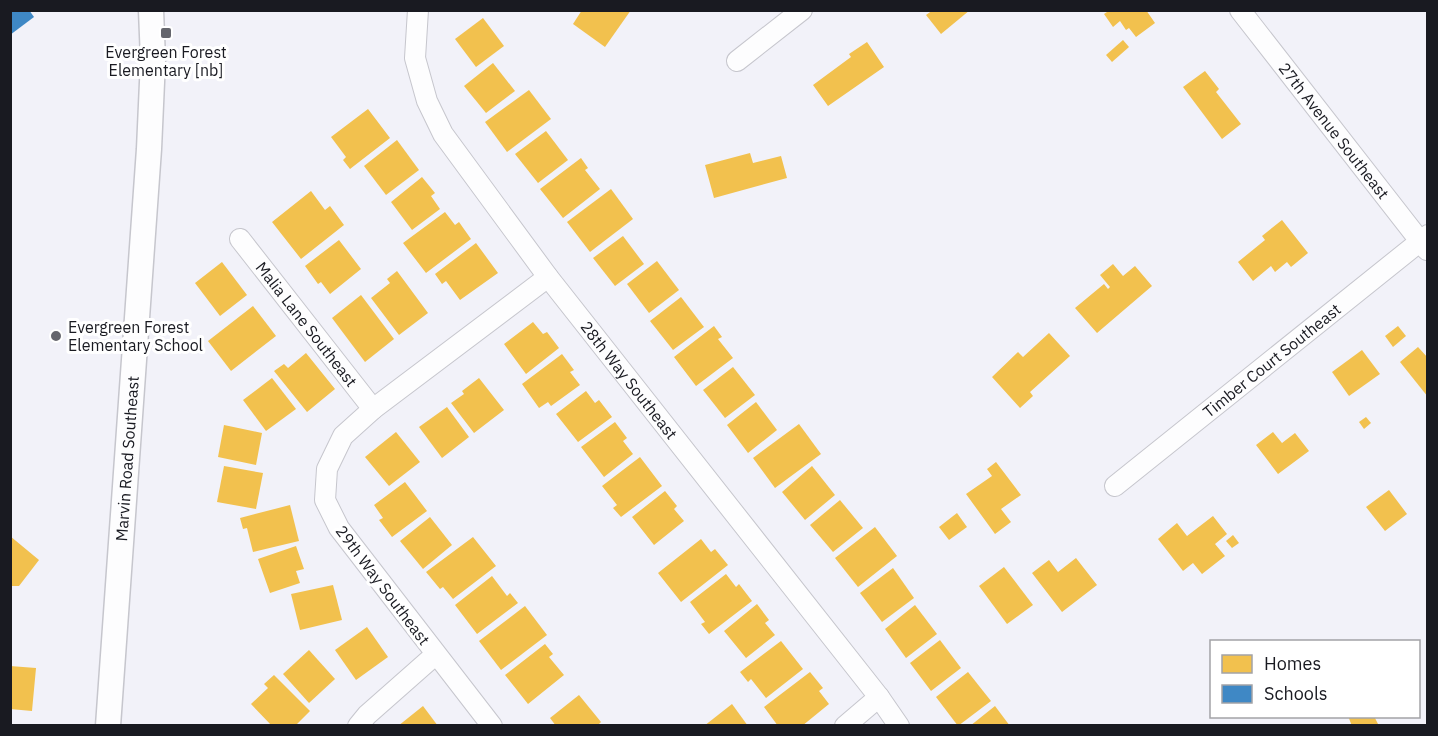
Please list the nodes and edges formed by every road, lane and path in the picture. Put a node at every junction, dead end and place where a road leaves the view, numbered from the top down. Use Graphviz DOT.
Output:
graph roads {
  1 [pos="151,10"];
  2 [pos="417,10"];
  3 [pos="802,10"];
  4 [pos="1240,10"];
  5 [pos="737,61"];
  6 [pos="240,239"];
  7 [pos="1425,242"];
  8 [pos="548,277"];
  9 [pos="373,409"];
  10 [pos="1115,486"];
  11 [pos="435,655"];
  12 [pos="879,697"];
  13 [pos="108,726"];
  14 [pos="358,726"];
  15 [pos="492,726"];
  16 [pos="845,726"];
  17 [pos="899,726"];
  1 -- 13 [label="street, Marvin Road Southeast"];
  2 -- 8 [label="street, 28th Way Southeast"];
  3 -- 5 [label="street"];
  4 -- 7 [label="street, 27th Avenue Southeast"];
  6 -- 9 [label="street, Malia Lane Southeast"];
  7 -- 10 [label="street, Timber Court Southeast"];
  8 -- 9 [label="street, 29th Way Southeast"];
  8 -- 12 [label="street, 28th Way Southeast"];
  9 -- 11 [label="street, 29th Way Southeast"];
  11 -- 14 [label="street"];
  11 -- 15 [label="street, 29th Way Southeast"];
  12 -- 16 [label="street"];
  12 -- 17 [label="street, 28th Way Southeast"];
}
